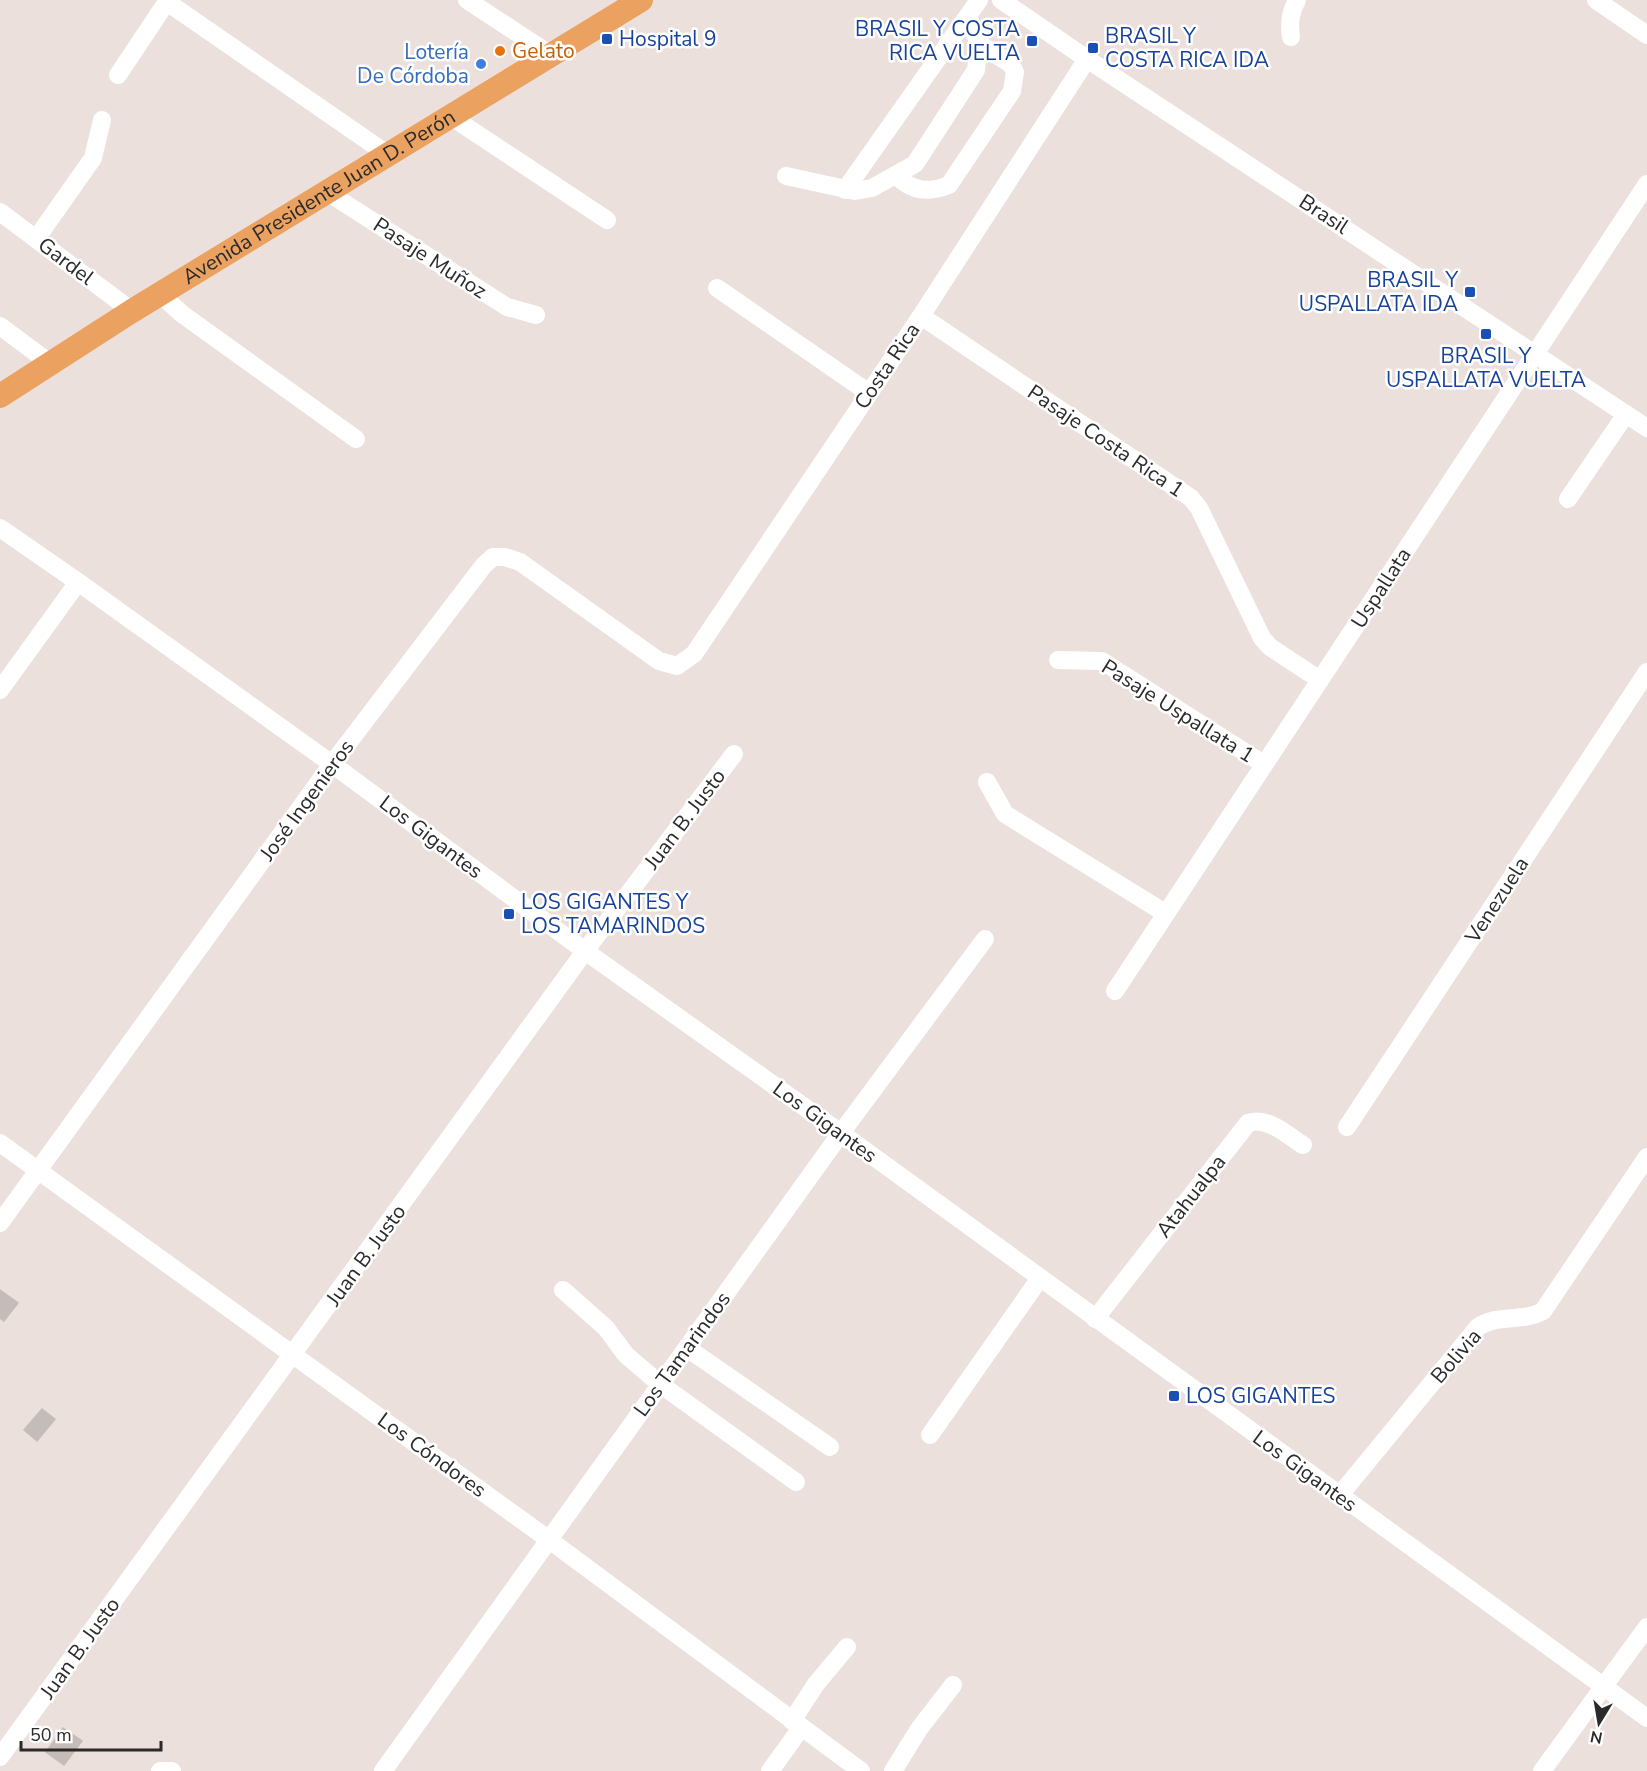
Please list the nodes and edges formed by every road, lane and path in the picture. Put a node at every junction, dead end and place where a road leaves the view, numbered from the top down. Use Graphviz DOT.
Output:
graph roads {
  1 [pos="467,0"];
  2 [pos="641,0"];
  3 [pos="979,0"];
  4 [pos="1001,0"];
  5 [pos="1297,0"];
  6 [pos="1596,0"];
  7 [pos="167,1"];
  8 [pos="968,16"];
  9 [pos="1647,35"];
  10 [pos="1291,37"];
  11 [pos="979,44"];
  12 [pos="551,55"];
  13 [pos="1087,59"];
  14 [pos="118,75"];
  15 [pos="450,116"];
  16 [pos="102,120"];
  17 [pos="387,154"];
  18 [pos="896,175"];
  19 [pos="786,176"];
  20 [pos="1647,184"];
  21 [pos="845,190"];
  22 [pos="327,192"];
  23 [pos="0,212"];
  24 [pos="607,220"];
  25 [pos="36,239"];
  26 [pos="717,288"];
  27 [pos="160,294"];
  28 [pos="132,311"];
  29 [pos="536,315"];
  30 [pos="921,316"];
  31 [pos="0,326"];
  32 [pos="1535,353"];
  33 [pos="51,364"];
  34 [pos="869,393"];
  35 [pos="0,396"];
  36 [pos="1626,414"];
  37 [pos="1647,428"];
  38 [pos="356,439"];
  39 [pos="1568,499"];
  40 [pos="0,528"];
  41 [pos="78,582"];
  42 [pos="1058,660"];
  43 [pos="677,666"];
  44 [pos="1647,672"];
  45 [pos="1320,680"];
  46 [pos="0,690"];
  47 [pos="734,754"];
  48 [pos="1263,763"];
  49 [pos="332,764"];
  50 [pos="987,782"];
  51 [pos="1165,913"];
  52 [pos="986,939"];
  53 [pos="585,951"];
  54 [pos="1115,991"];
  55 [pos="1347,1127"];
  56 [pos="841,1133"];
  57 [pos="0,1143"];
  58 [pos="1303,1145"];
  59 [pos="1647,1157"];
  60 [pos="38,1170"];
  61 [pos="0,1223"];
  62 [pos="1040,1278"];
  63 [pos="563,1290"];
  64 [pos="1095,1319"];
  65 [pos="687,1348"];
  66 [pos="293,1355"];
  67 [pos="660,1384"];
  68 [pos="930,1435"];
  69 [pos="830,1447"];
  70 [pos="796,1482"];
  71 [pos="1339,1496"];
  72 [pos="548,1539"];
  73 [pos="1647,1627"];
  74 [pos="847,1647"];
  75 [pos="953,1685"];
  76 [pos="1604,1686"];
  77 [pos="1647,1718"];
  78 [pos="796,1724"];
  79 [pos="0,1757"];
  80 [pos="0,1767"];
  81 [pos="5,1771"];
  82 [pos="160,1771"];
  83 [pos="172,1771"];
  84 [pos="383,1771"];
  85 [pos="770,1771"];
  86 [pos="861,1771"];
  87 [pos="893,1771"];
  88 [pos="1542,1771"];
  1 -- 12 [label="street"];
  2 -- 12 [label="main road, Avenida Presidente Juan D. Perón"];
  3 -- 8 [label="street"];
  4 -- 13 [label="street, Brasil"];
  5 -- 10 [label="street"];
  6 -- 9 [label="street"];
  7 -- 14 [label="street"];
  7 -- 17 [label="street"];
  8 -- 11 [label="street"];
  8 -- 21 [label="street"];
  11 -- 18 [label="street"];
  11 -- 18 [label="street"];
  12 -- 15 [label="main road, Avenida Presidente Juan D. Perón"];
  13 -- 30 [label="street, Costa Rica"];
  13 -- 32 [label="street, Brasil"];
  15 -- 17 [label="main road, Avenida Presidente Juan D. Perón"];
  15 -- 24 [label="street"];
  16 -- 25 [label="street"];
  17 -- 22 [label="main road, Avenida Presidente Juan D. Perón"];
  18 -- 21 [label="street"];
  19 -- 21 [label="street"];
  20 -- 32 [label="street, Uspallata"];
  22 -- 27 [label="main road, Avenida Presidente Juan D. Perón"];
  22 -- 29 [label="street, Pasaje Muñoz"];
  23 -- 25 [label="street, Gardel"];
  25 -- 28 [label="street, Gardel"];
  26 -- 34 [label="street"];
  27 -- 28 [label="main road, Avenida Presidente Juan D. Perón"];
  27 -- 38 [label="street"];
  28 -- 33 [label="main road, Avenida Presidente Juan D. Perón"];
  30 -- 34 [label="street, Costa Rica"];
  30 -- 45 [label="street, Pasaje Costa Rica 1"];
  31 -- 33 [label="street"];
  32 -- 36 [label="street, Brasil"];
  32 -- 45 [label="street, Uspallata"];
  33 -- 35 [label="main road, Avenida Presidente Juan D. Perón"];
  34 -- 43 [label="street, Costa Rica"];
  36 -- 37 [label="street, Brasil"];
  36 -- 39 [label="street"];
  40 -- 41 [label="street, Los Gigantes"];
  41 -- 46 [label="street"];
  41 -- 49 [label="street, Los Gigantes"];
  42 -- 48 [label="street, Pasaje Uspallata 1"];
  43 -- 49 [label="street, José Ingenieros"];
  44 -- 55 [label="street, Venezuela"];
  45 -- 48 [label="street, Uspallata"];
  47 -- 53 [label="street, Juan B. Justo"];
  48 -- 51 [label="street, Uspallata"];
  49 -- 53 [label="street, Los Gigantes"];
  49 -- 60 [label="street, José Ingenieros"];
  50 -- 51 [label="street"];
  51 -- 54 [label="street, Uspallata"];
  52 -- 56 [label="street, Los Tamarindos"];
  53 -- 56 [label="street, Los Gigantes"];
  53 -- 66 [label="street, Juan B. Justo"];
  56 -- 62 [label="street, Los Gigantes"];
  56 -- 65 [label="street, Los Tamarindos"];
  57 -- 60 [label="street, Los Cóndores"];
  58 -- 64 [label="street, Atahualpa"];
  59 -- 71 [label="street, Bolivia"];
  60 -- 61 [label="street, José Ingenieros"];
  60 -- 66 [label="street, Los Cóndores"];
  62 -- 64 [label="street, Los Gigantes"];
  62 -- 68 [label="street"];
  63 -- 67 [label="street"];
  64 -- 71 [label="street, Los Gigantes"];
  65 -- 67 [label="street, Los Tamarindos"];
  65 -- 69 [label="street"];
  66 -- 72 [label="street, Los Cóndores"];
  66 -- 79 [label="street, Juan B. Justo"];
  67 -- 70 [label="street"];
  67 -- 72 [label="street, Los Tamarindos"];
  71 -- 76 [label="street, Los Gigantes"];
  72 -- 78 [label="street, Los Cóndores"];
  72 -- 84 [label="street, Los Tamarindos"];
  73 -- 76 [label="street"];
  74 -- 78 [label="street"];
  75 -- 87 [label="street"];
  76 -- 77 [label="street, Los Gigantes"];
  76 -- 88 [label="street"];
  78 -- 85 [label="street"];
  78 -- 86 [label="street, Los Cóndores"];
  80 -- 81 [label="street"];
  82 -- 83 [label="street"];
}
